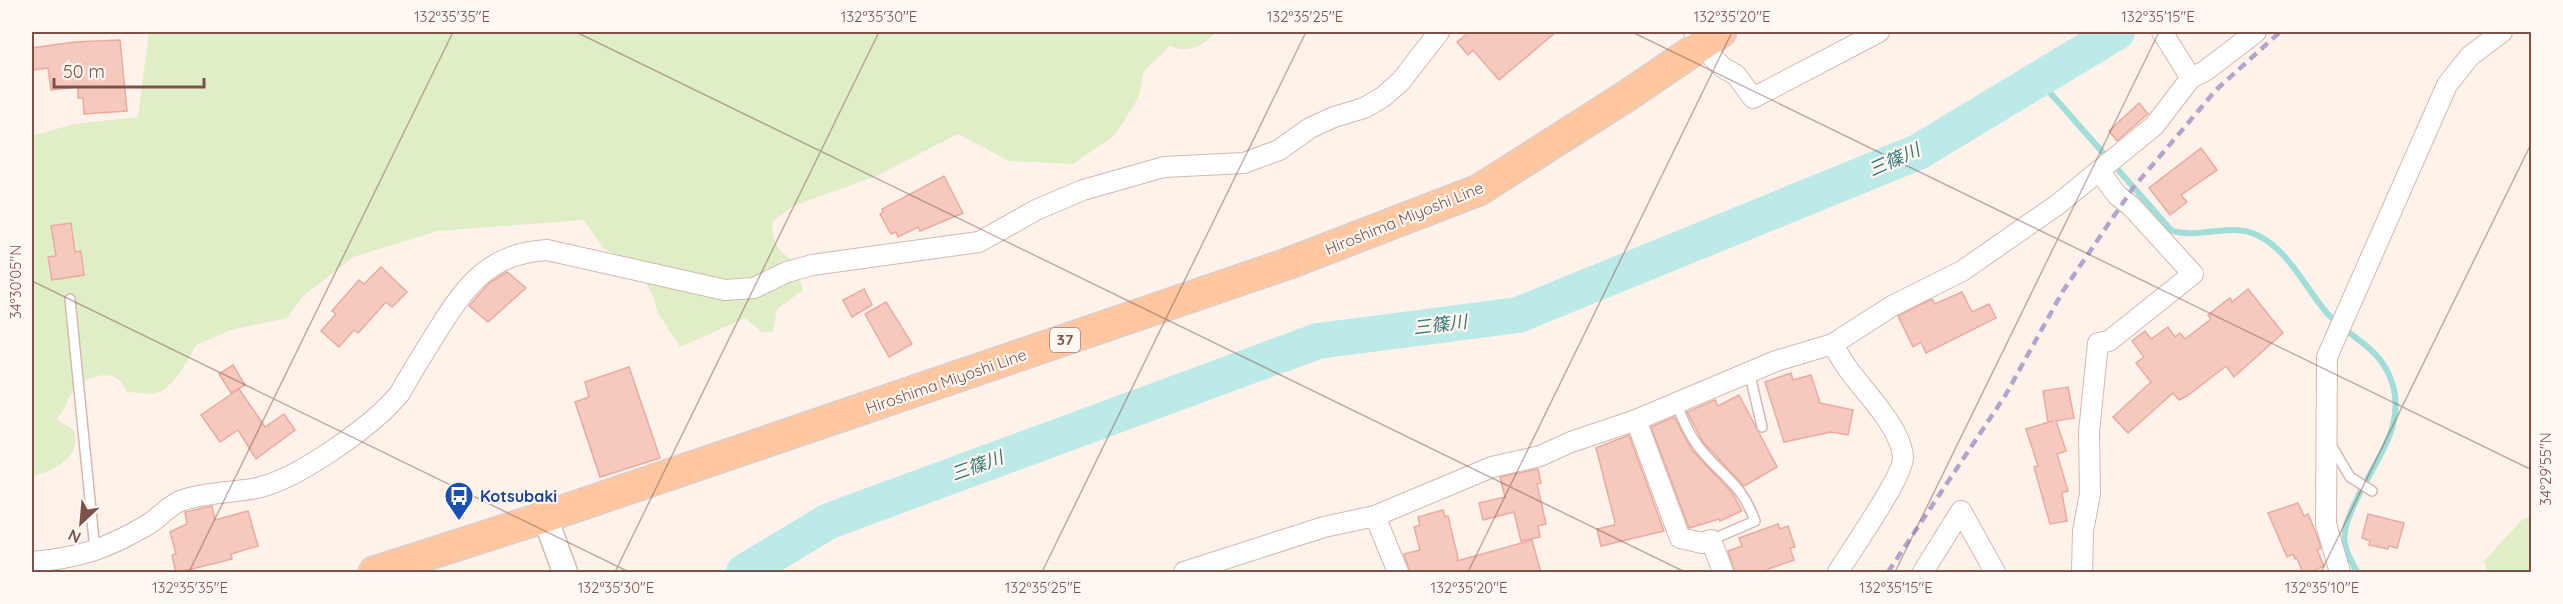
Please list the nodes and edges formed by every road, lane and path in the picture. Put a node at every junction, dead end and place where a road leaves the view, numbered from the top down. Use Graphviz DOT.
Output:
graph roads {
  1 [pos="1438,32"];
  2 [pos="1879,32"];
  3 [pos="2162,32"];
  4 [pos="2256,32"];
  5 [pos="2502,32"];
  6 [pos="1705,36"];
  7 [pos="2189,74"];
  8 [pos="2099,171"];
  9 [pos="69,299"];
  10 [pos="1833,345"];
  11 [pos="1749,371"];
  12 [pos="1676,403"];
  13 [pos="1636,420"];
  14 [pos="1762,427"];
  15 [pos="2325,436"];
  16 [pos="2370,489"];
  17 [pos="1375,516"];
  18 [pos="545,517"];
  19 [pos="1711,540"];
  20 [pos="96,551"];
  21 [pos="32,562"];
  22 [pos="561,562"];
  23 [pos="374,573"];
  24 [pos="1184,573"];
  25 [pos="1398,573"];
  26 [pos="1723,573"];
  27 [pos="1838,573"];
  28 [pos="1923,573"];
  29 [pos="1995,573"];
  30 [pos="2082,573"];
  31 [pos="2340,573"];
  1 -- 20 [label="street"];
  2 -- 6 [label="street"];
  3 -- 7 [label="street"];
  4 -- 7 [label="street"];
  5 -- 15 [label="street"];
  6 -- 18 [label="main road, Hiroshima Miyoshi Line / 37"];
  7 -- 8 [label="street"];
  8 -- 10 [label="street"];
  8 -- 30 [label="street"];
  9 -- 20 [label="lane"];
  10 -- 11 [label="street"];
  10 -- 27 [label="street"];
  11 -- 12 [label="street"];
  11 -- 14 [label="lane"];
  12 -- 13 [label="street"];
  12 -- 19 [label="lane"];
  13 -- 17 [label="street"];
  13 -- 19 [label="street"];
  15 -- 16 [label="lane"];
  15 -- 31 [label="street"];
  17 -- 24 [label="street"];
  17 -- 25 [label="street"];
  18 -- 22 [label="street"];
  18 -- 23 [label="main road, Hiroshima Miyoshi Line / 37"];
  19 -- 26 [label="street"];
  20 -- 21 [label="street"];
  28 -- 29 [label="street"];
}
